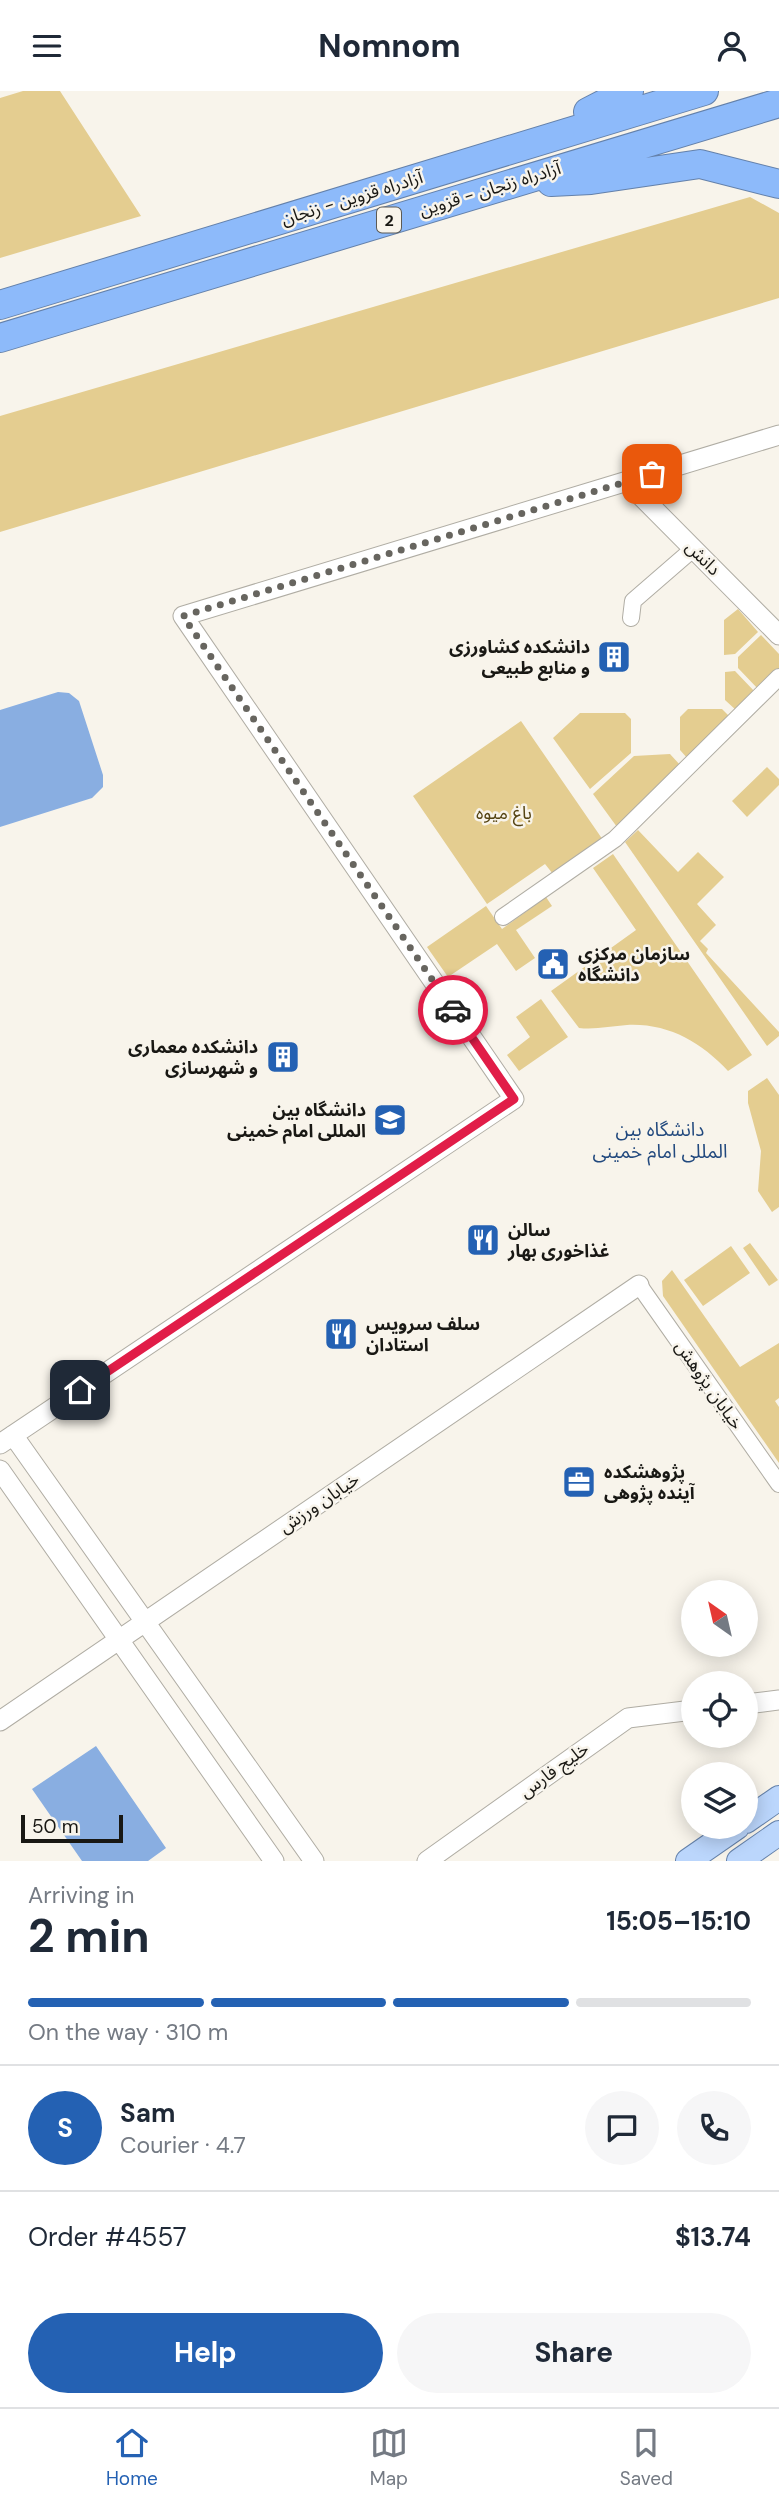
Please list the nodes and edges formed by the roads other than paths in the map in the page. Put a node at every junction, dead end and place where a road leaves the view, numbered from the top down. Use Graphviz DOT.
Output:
graph roads {
  1 [pos="629,91"];
  2 [pos="704,91"];
  3 [pos="779,103"];
  4 [pos="518,148"];
  5 [pos="506,184"];
  6 [pos="779,184"];
  7 [pos="0,305"];
  8 [pos="0,338"];
  9 [pos="779,435"];
  10 [pos="626,481"];
  11 [pos="693,549"];
  12 [pos="631,618"];
  13 [pos="779,635"];
  14 [pos="779,677"];
  15 [pos="503,917"];
  16 [pos="639,1285"];
  17 [pos="6,1440"];
  18 [pos="0,1470"];
  19 [pos="779,1484"];
  20 [pos="145,1622"];
  21 [pos="119,1640"];
  22 [pos="779,1700"];
  23 [pos="758,1703"];
  24 [pos="681,1711"];
  25 [pos="0,1721"];
  26 [pos="779,1798"];
  27 [pos="758,1813"];
  28 [pos="779,1833"];
  29 [pos="720,1839"];
  30 [pos="274,1861"];
  31 [pos="314,1861"];
  32 [pos="427,1861"];
  33 [pos="688,1861"];
  34 [pos="739,1861"];
  1 -- 4 [label="highway"];
  2 -- 4 [label="highway, آزادراه قزوین - زنجان / 2"];
  3 -- 5 [label="highway, آزادراه زنجان - قزوین / 2"];
  4 -- 7 [label="highway, آزادراه قزوین - زنجان / 2"];
  5 -- 6 [label="highway"];
  5 -- 8 [label="highway, آزادراه زنجان - قزوین / 2"];
  9 -- 10 [label="street"];
  10 -- 11 [label="street, دانش"];
  10 -- 17 [label="street"];
  11 -- 12 [label="street"];
  11 -- 13 [label="street, دانش"];
  14 -- 15 [label="street"];
  16 -- 19 [label="street, خیابان پژوهش"];
  16 -- 20 [label="street, خیابان ورزش"];
  17 -- 20 [label="street"];
  18 -- 21 [label="street"];
  20 -- 21 [label="street, خیابان ورزش"];
  20 -- 31 [label="street"];
  21 -- 25 [label="street, خیابان ورزش"];
  21 -- 30 [label="street"];
  22 -- 23 [label="street"];
  24 -- 32 [label="street, خلیج فارس"];
  26 -- 27 [label="main road"];
  28 -- 34 [label="main road"];
  29 -- 33 [label="main road"];
}
